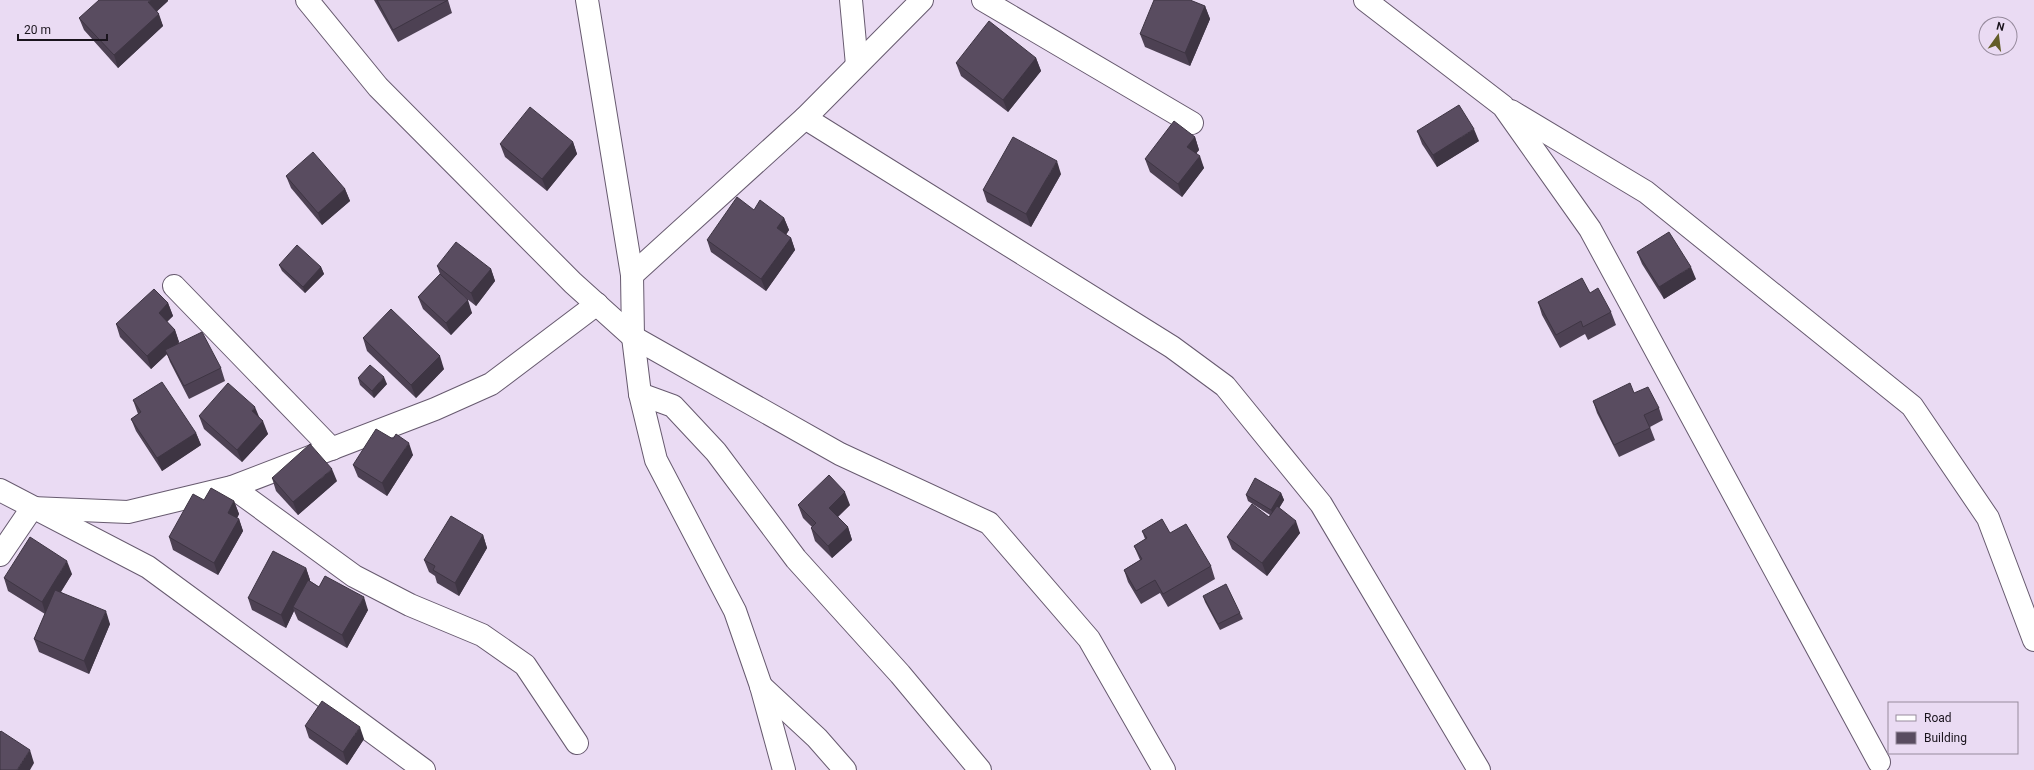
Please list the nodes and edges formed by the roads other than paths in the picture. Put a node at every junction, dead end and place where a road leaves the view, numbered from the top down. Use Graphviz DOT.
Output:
graph roads {
  1 [pos="307,0"];
  2 [pos="587,0"];
  3 [pos="850,0"];
  4 [pos="922,0"];
  5 [pos="983,0"];
  6 [pos="1365,0"];
  7 [pos="857,65"];
  8 [pos="1503,106"];
  9 [pos="805,118"];
  10 [pos="1192,123"];
  11 [pos="632,275"];
  12 [pos="174,286"];
  13 [pos="597,304"];
  14 [pos="633,337"];
  15 [pos="640,394"];
  16 [pos="332,449"];
  17 [pos="232,487"];
  18 [pos="0,490"];
  19 [pos="32,508"];
  20 [pos="0,555"];
  21 [pos="2034,640"];
  22 [pos="761,686"];
  23 [pos="577,743"];
  24 [pos="1879,762"];
  25 [pos="424,770"];
  26 [pos="784,770"];
  27 [pos="845,770"];
  28 [pos="980,770"];
  29 [pos="1164,770"];
  30 [pos="1479,770"];
  1 -- 13 [label="street"];
  2 -- 11 [label="street"];
  3 -- 7 [label="street"];
  4 -- 7 [label="street"];
  5 -- 10 [label="street"];
  6 -- 8 [label="street"];
  7 -- 9 [label="street"];
  8 -- 21 [label="street"];
  8 -- 24 [label="street"];
  9 -- 11 [label="street"];
  9 -- 30 [label="street"];
  11 -- 14 [label="street"];
  12 -- 16 [label="street"];
  13 -- 14 [label="street"];
  13 -- 16 [label="street"];
  14 -- 15 [label="street"];
  14 -- 29 [label="street"];
  15 -- 22 [label="street"];
  15 -- 28 [label="street"];
  16 -- 17 [label="street"];
  17 -- 19 [label="street"];
  17 -- 23 [label="street"];
  18 -- 19 [label="street"];
  19 -- 20 [label="street"];
  19 -- 25 [label="street"];
  22 -- 26 [label="street"];
  22 -- 27 [label="street"];
}
